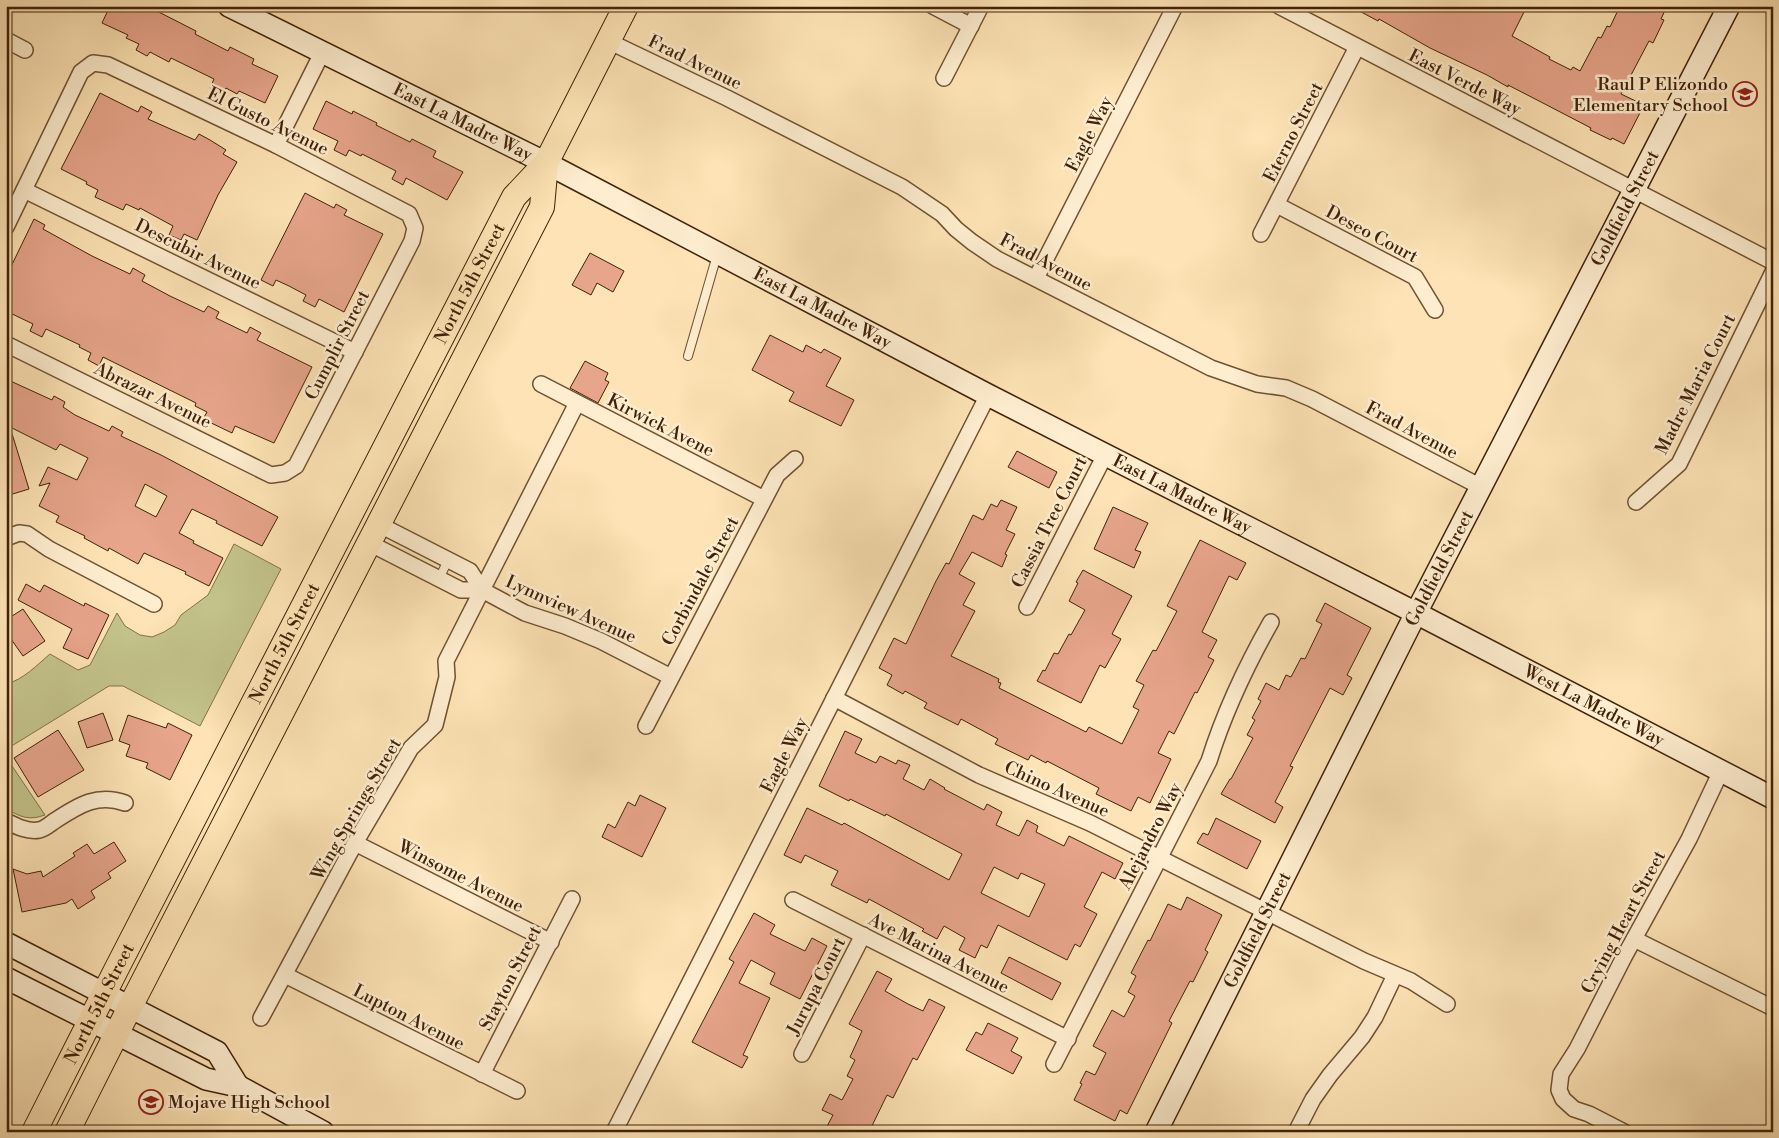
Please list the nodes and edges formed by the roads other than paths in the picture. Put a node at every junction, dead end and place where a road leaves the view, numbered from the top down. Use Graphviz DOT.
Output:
graph roads {
  1 [pos="229,6"];
  2 [pos="626,6"];
  3 [pos="933,6"];
  4 [pos="981,6"];
  5 [pos="1175,6"];
  6 [pos="1279,6"];
  7 [pos="1729,6"];
  8 [pos="971,26"];
  9 [pos="6,40"];
  10 [pos="608,41"];
  11 [pos="1357,47"];
  12 [pos="25,50"];
  13 [pos="322,53"];
  14 [pos="944,78"];
  15 [pos="276,145"];
  16 [pos="546,163"];
  17 [pos="24,190"];
  18 [pos="1634,190"];
  19 [pos="1277,205"];
  20 [pos="6,228"];
  21 [pos="415,228"];
  22 [pos="1261,234"];
  23 [pos="717,253"];
  24 [pos="1773,262"];
  25 [pos="1773,272"];
  26 [pos="1036,278"];
  27 [pos="1435,310"];
  28 [pos="6,344"];
  29 [pos="355,352"];
  30 [pos="688,356"];
  31 [pos="541,384"];
  32 [pos="988,395"];
  33 [pos="577,403"];
  34 [pos="1105,455"];
  35 [pos="795,459"];
  36 [pos="285,472"];
  37 [pos="1481,487"];
  38 [pos="764,499"];
  39 [pos="1636,502"];
  40 [pos="374,533"];
  41 [pos="9,537"];
  42 [pos="448,560"];
  43 [pos="439,578"];
  44 [pos="482,590"];
  45 [pos="154,604"];
  46 [pos="1027,607"];
  47 [pos="1416,614"];
  48 [pos="1270,622"];
  49 [pos="671,676"];
  50 [pos="834,698"];
  51 [pos="646,726"];
  52 [pos="1721,772"];
  53 [pos="1773,798"];
  54 [pos="125,803"];
  55 [pos="6,820"];
  56 [pos="355,843"];
  57 [pos="1160,858"];
  58 [pos="572,899"];
  59 [pos="793,900"];
  60 [pos="1266,912"];
  61 [pos="863,935"];
  62 [pos="1634,939"];
  63 [pos="550,942"];
  64 [pos="6,944"];
  65 [pos="1395,974"];
  66 [pos="285,975"];
  67 [pos="6,978"];
  68 [pos="104,993"];
  69 [pos="1447,1004"];
  70 [pos="130,1007"];
  71 [pos="1773,1008"];
  72 [pos="261,1018"];
  73 [pos="90,1020"];
  74 [pos="116,1034"];
  75 [pos="1068,1039"];
  76 [pos="802,1054"];
  77 [pos="1054,1064"];
  78 [pos="482,1074"];
  79 [pos="238,1086"];
  80 [pos="517,1091"];
  81 [pos="34,1132"];
  82 [pos="67,1132"];
  83 [pos="323,1132"];
  84 [pos="614,1132"];
  85 [pos="1156,1132"];
  86 [pos="1296,1132"];
  87 [pos="1624,1132"];
  1 -- 13 [label="street, East La Madre Way"];
  2 -- 10 [label="main road, North 5th Street"];
  3 -- 8 [label="street"];
  4 -- 8 [label="street"];
  5 -- 26 [label="street, Eagle Way"];
  6 -- 11 [label="street, East Verde Way"];
  7 -- 18 [label="street, Goldfield Street"];
  8 -- 14 [label="street"];
  9 -- 12 [label="street"];
  10 -- 16 [label="main road, North 5th Street"];
  10 -- 26 [label="street, Frad Avenue"];
  11 -- 18 [label="street, East Verde Way"];
  11 -- 19 [label="street, Eterno Street"];
  13 -- 15 [label="street"];
  13 -- 16 [label="street, East La Madre Way"];
  15 -- 17 [label="street, El Gusto Avenue"];
  15 -- 21 [label="street, El Gusto Avenue"];
  16 -- 23 [label="street, East La Madre Way"];
  16 -- 40 [label="main road, North 5th Street"];
  16 -- 68 [label="main road, North 5th Street"];
  17 -- 20 [label="street"];
  17 -- 29 [label="street, Descubir Avenue"];
  18 -- 24 [label="street, East Verde Way"];
  18 -- 37 [label="street, Goldfield Street"];
  19 -- 22 [label="street, Eterno Street"];
  19 -- 27 [label="street, Deseo Court"];
  21 -- 29 [label="street, Cumplir Street"];
  23 -- 30 [label="lane"];
  23 -- 32 [label="street, East La Madre Way"];
  25 -- 39 [label="street, Madre Maria Court"];
  26 -- 37 [label="street, Frad Avenue"];
  28 -- 36 [label="street, Abrazar Avenue"];
  29 -- 36 [label="street, Cumplir Street"];
  31 -- 33 [label="street, Kirwick Avene"];
  32 -- 34 [label="street, East La Madre Way"];
  32 -- 50 [label="street, Eagle Way"];
  33 -- 38 [label="street, Kirwick Avene"];
  33 -- 44 [label="street, Wing Springs Street"];
  34 -- 46 [label="street, Cassia Tree Court"];
  34 -- 47 [label="street, East La Madre Way"];
  35 -- 38 [label="street, Corbindale Street"];
  37 -- 47 [label="street, Goldfield Street"];
  38 -- 49 [label="street, Corbindale Street"];
  40 -- 42 [label="street, Lynnview Avenue"];
  40 -- 43 [label="street, Lynnview Avenue"];
  40 -- 70 [label="main road, North 5th Street"];
  41 -- 45 [label="street"];
  42 -- 43 [label="lane"];
  42 -- 44 [label="street, Lynnview Avenue"];
  43 -- 44 [label="street, Lynnview Avenue"];
  44 -- 49 [label="street, Lynnview Avenue"];
  44 -- 56 [label="street, Wing Springs Street"];
  47 -- 52 [label="street, West La Madre Way"];
  47 -- 60 [label="street, Goldfield Street"];
  48 -- 57 [label="street, Alejandro Way"];
  49 -- 51 [label="street, Corbindale Street"];
  50 -- 57 [label="street, Chino Avenue"];
  50 -- 84 [label="street, Eagle Way"];
  52 -- 53 [label="street, West La Madre Way"];
  52 -- 62 [label="street, Crying Heart Street"];
  54 -- 55 [label="street"];
  56 -- 63 [label="street, Winsome Avenue"];
  56 -- 66 [label="street, Wing Springs Street"];
  57 -- 60 [label="street, Chino Avenue"];
  57 -- 75 [label="street, Alejandro Way"];
  58 -- 63 [label="street, Stayton Street"];
  59 -- 61 [label="street, Ave Marina Avenue"];
  60 -- 65 [label="street, Chino Avenue"];
  60 -- 85 [label="street, Goldfield Street"];
  61 -- 75 [label="street, Ave Marina Avenue"];
  61 -- 76 [label="street, Jurupa Court"];
  62 -- 71 [label="street"];
  62 -- 87 [label="street, Crying Heart Street"];
  63 -- 78 [label="street, Stayton Street"];
  64 -- 68 [label="street"];
  65 -- 69 [label="street, Chino Avenue"];
  65 -- 86 [label="street"];
  66 -- 72 [label="street, Wing Springs Street"];
  66 -- 78 [label="street, Lupton Avenue"];
  67 -- 73 [label="street"];
  68 -- 70 [label="street"];
  68 -- 73 [label="main road, North 5th Street"];
  70 -- 74 [label="main road, North 5th Street"];
  70 -- 79 [label="street"];
  73 -- 74 [label="street"];
  73 -- 81 [label="main road, North 5th Street"];
  74 -- 79 [label="street"];
  74 -- 82 [label="main road, North 5th Street"];
  75 -- 77 [label="street, Alejandro Way"];
  78 -- 80 [label="street, Lupton Avenue"];
  79 -- 83 [label="street"];
}
